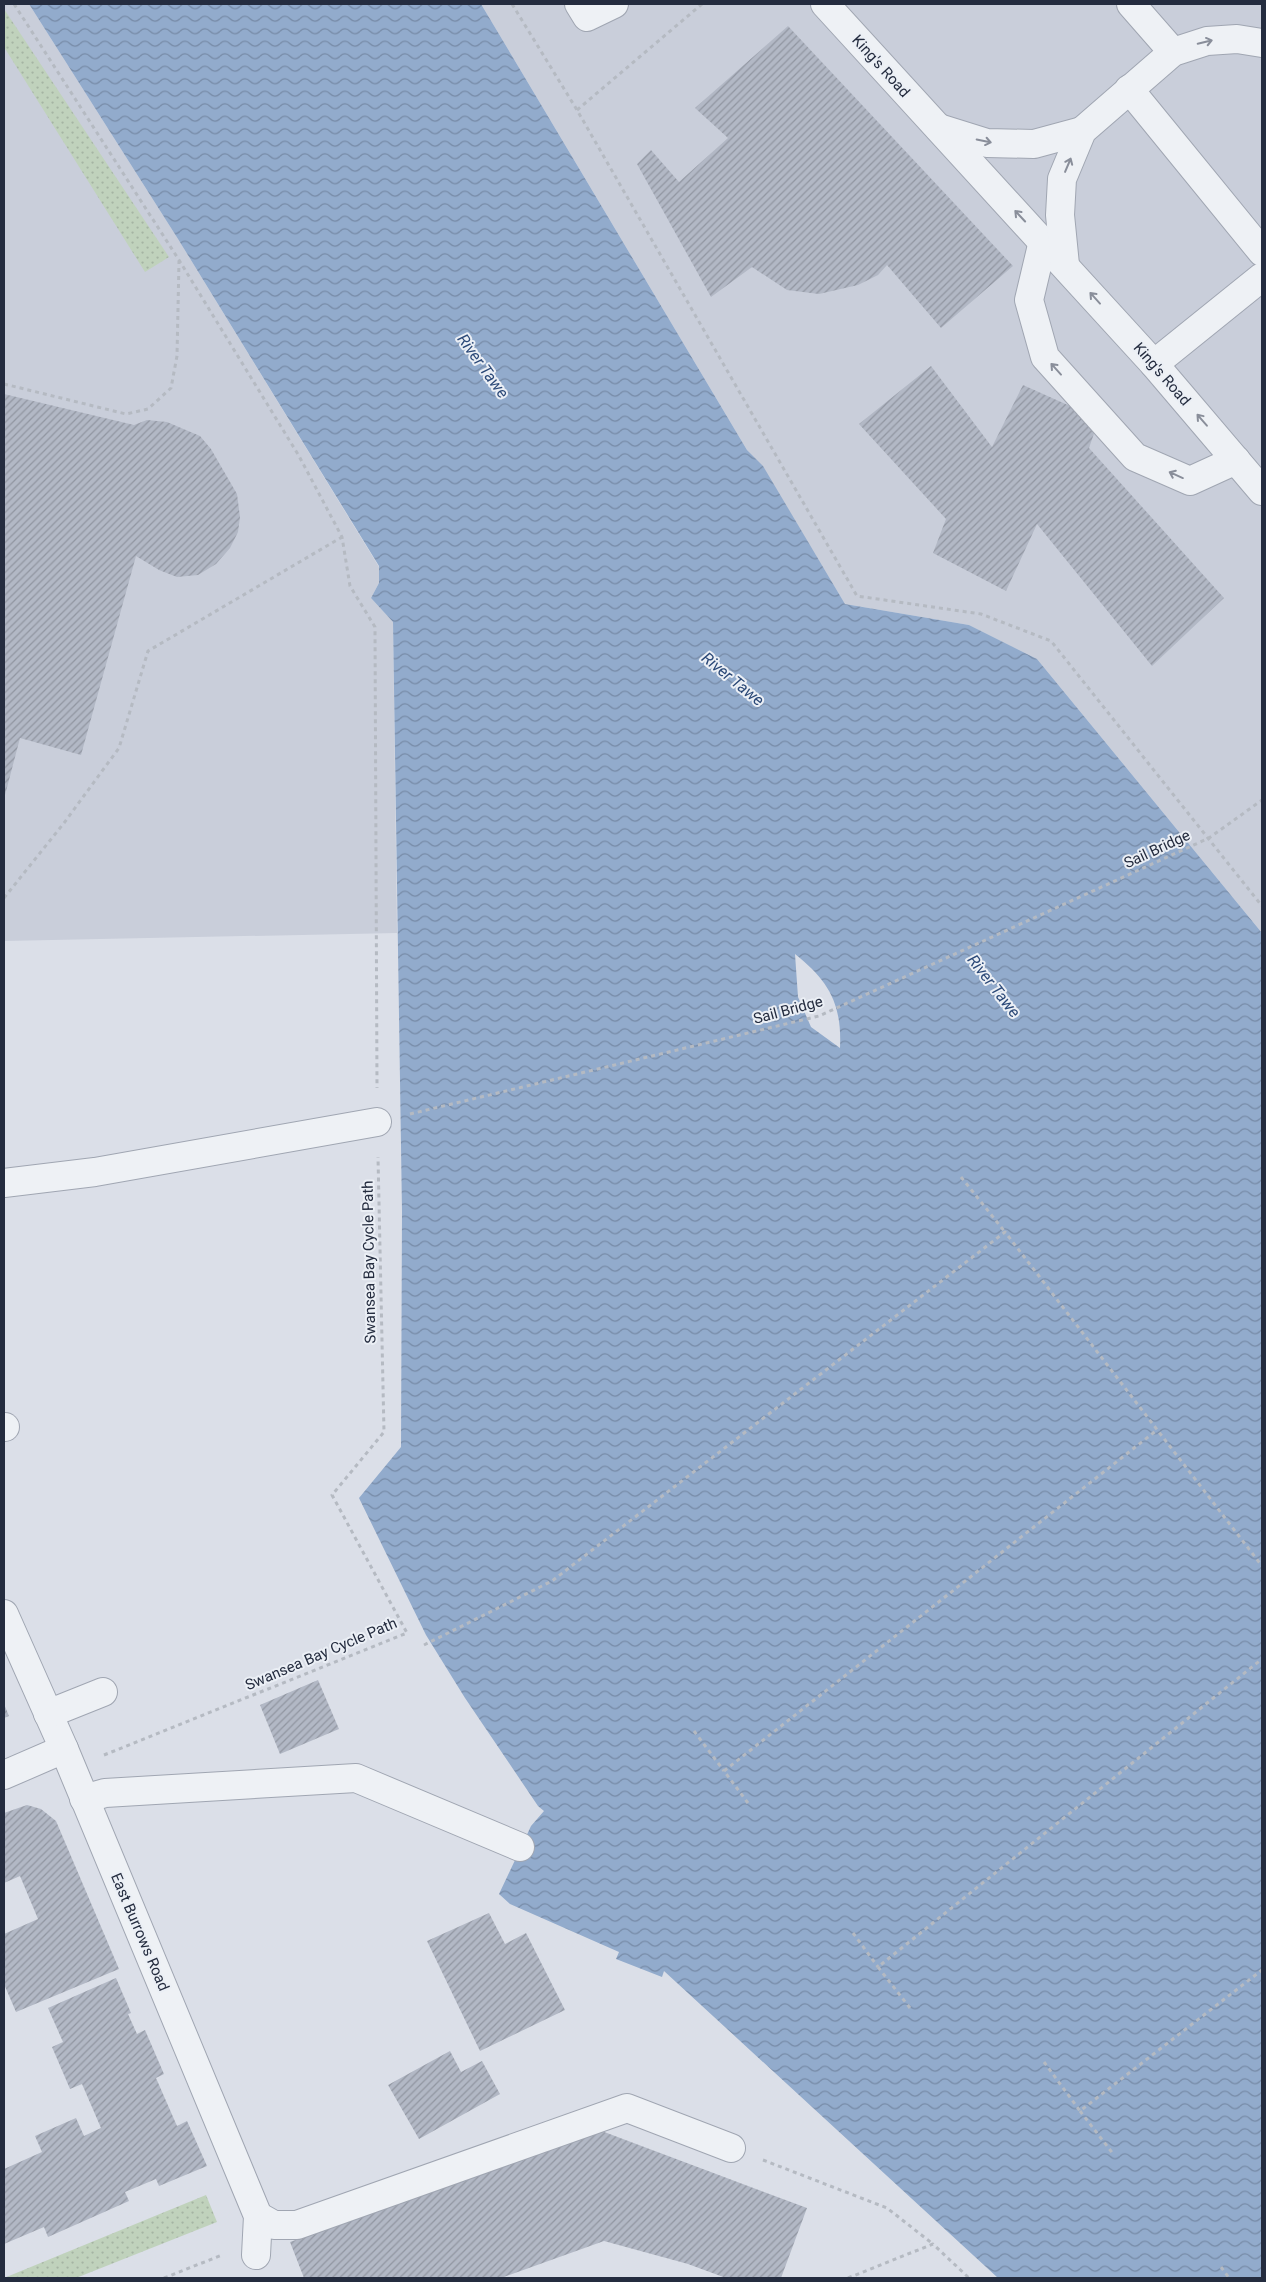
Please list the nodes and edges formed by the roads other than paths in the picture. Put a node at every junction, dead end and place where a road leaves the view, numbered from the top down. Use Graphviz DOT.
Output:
graph roads {
  1 [pos="579,4"];
  2 [pos="614,4"];
  3 [pos="825,4"];
  4 [pos="1131,4"];
  5 [pos="1262,43"];
  6 [pos="1174,52"];
  7 [pos="1129,89"];
  8 [pos="937,128"];
  9 [pos="1082,131"];
  10 [pos="1043,241"];
  11 [pos="1262,252"];
  12 [pos="1065,265"];
  13 [pos="1262,277"];
  14 [pos="1154,364"];
  15 [pos="1236,460"];
  16 [pos="1260,487"];
  17 [pos="377,1122"];
  18 [pos="4,1183"];
  19 [pos="4,1614"];
  20 [pos="103,1692"];
  21 [pos="48,1714"];
  22 [pos="68,1758"];
  23 [pos="4,1775"];
  24 [pos="84,1799"];
  25 [pos="520,1847"];
  26 [pos="731,2148"];
  27 [pos="258,2216"];
  28 [pos="256,2256"];
  1 -- 2 [label="street"];
  3 -- 8 [label="street, King's Road"];
  4 -- 6 [label="street"];
  6 -- 5 [label="street, one-way"];
  6 -- 7 [label="street"];
  7 -- 9 [label="street"];
  7 -- 11 [label="street"];
  8 -- 9 [label="street, one-way"];
  10 -- 8 [label="street, King's Road, one-way"];
  12 -- 9 [label="street, one-way"];
  10 -- 12 [label="street, King's Road"];
  15 -- 10 [label="street, one-way"];
  14 -- 12 [label="street, King's Road, one-way"];
  13 -- 14 [label="street"];
  15 -- 14 [label="street, King's Road, one-way"];
  15 -- 16 [label="street, King's Road"];
  17 -- 18 [label="street"];
  19 -- 21 [label="street, East Burrows Road"];
  20 -- 21 [label="street"];
  21 -- 22 [label="street, East Burrows Road"];
  22 -- 23 [label="street"];
  22 -- 24 [label="street, East Burrows Road"];
  24 -- 25 [label="street"];
  24 -- 27 [label="street, East Burrows Road"];
  26 -- 27 [label="street"];
  27 -- 28 [label="street, East Burrows Road"];
}
